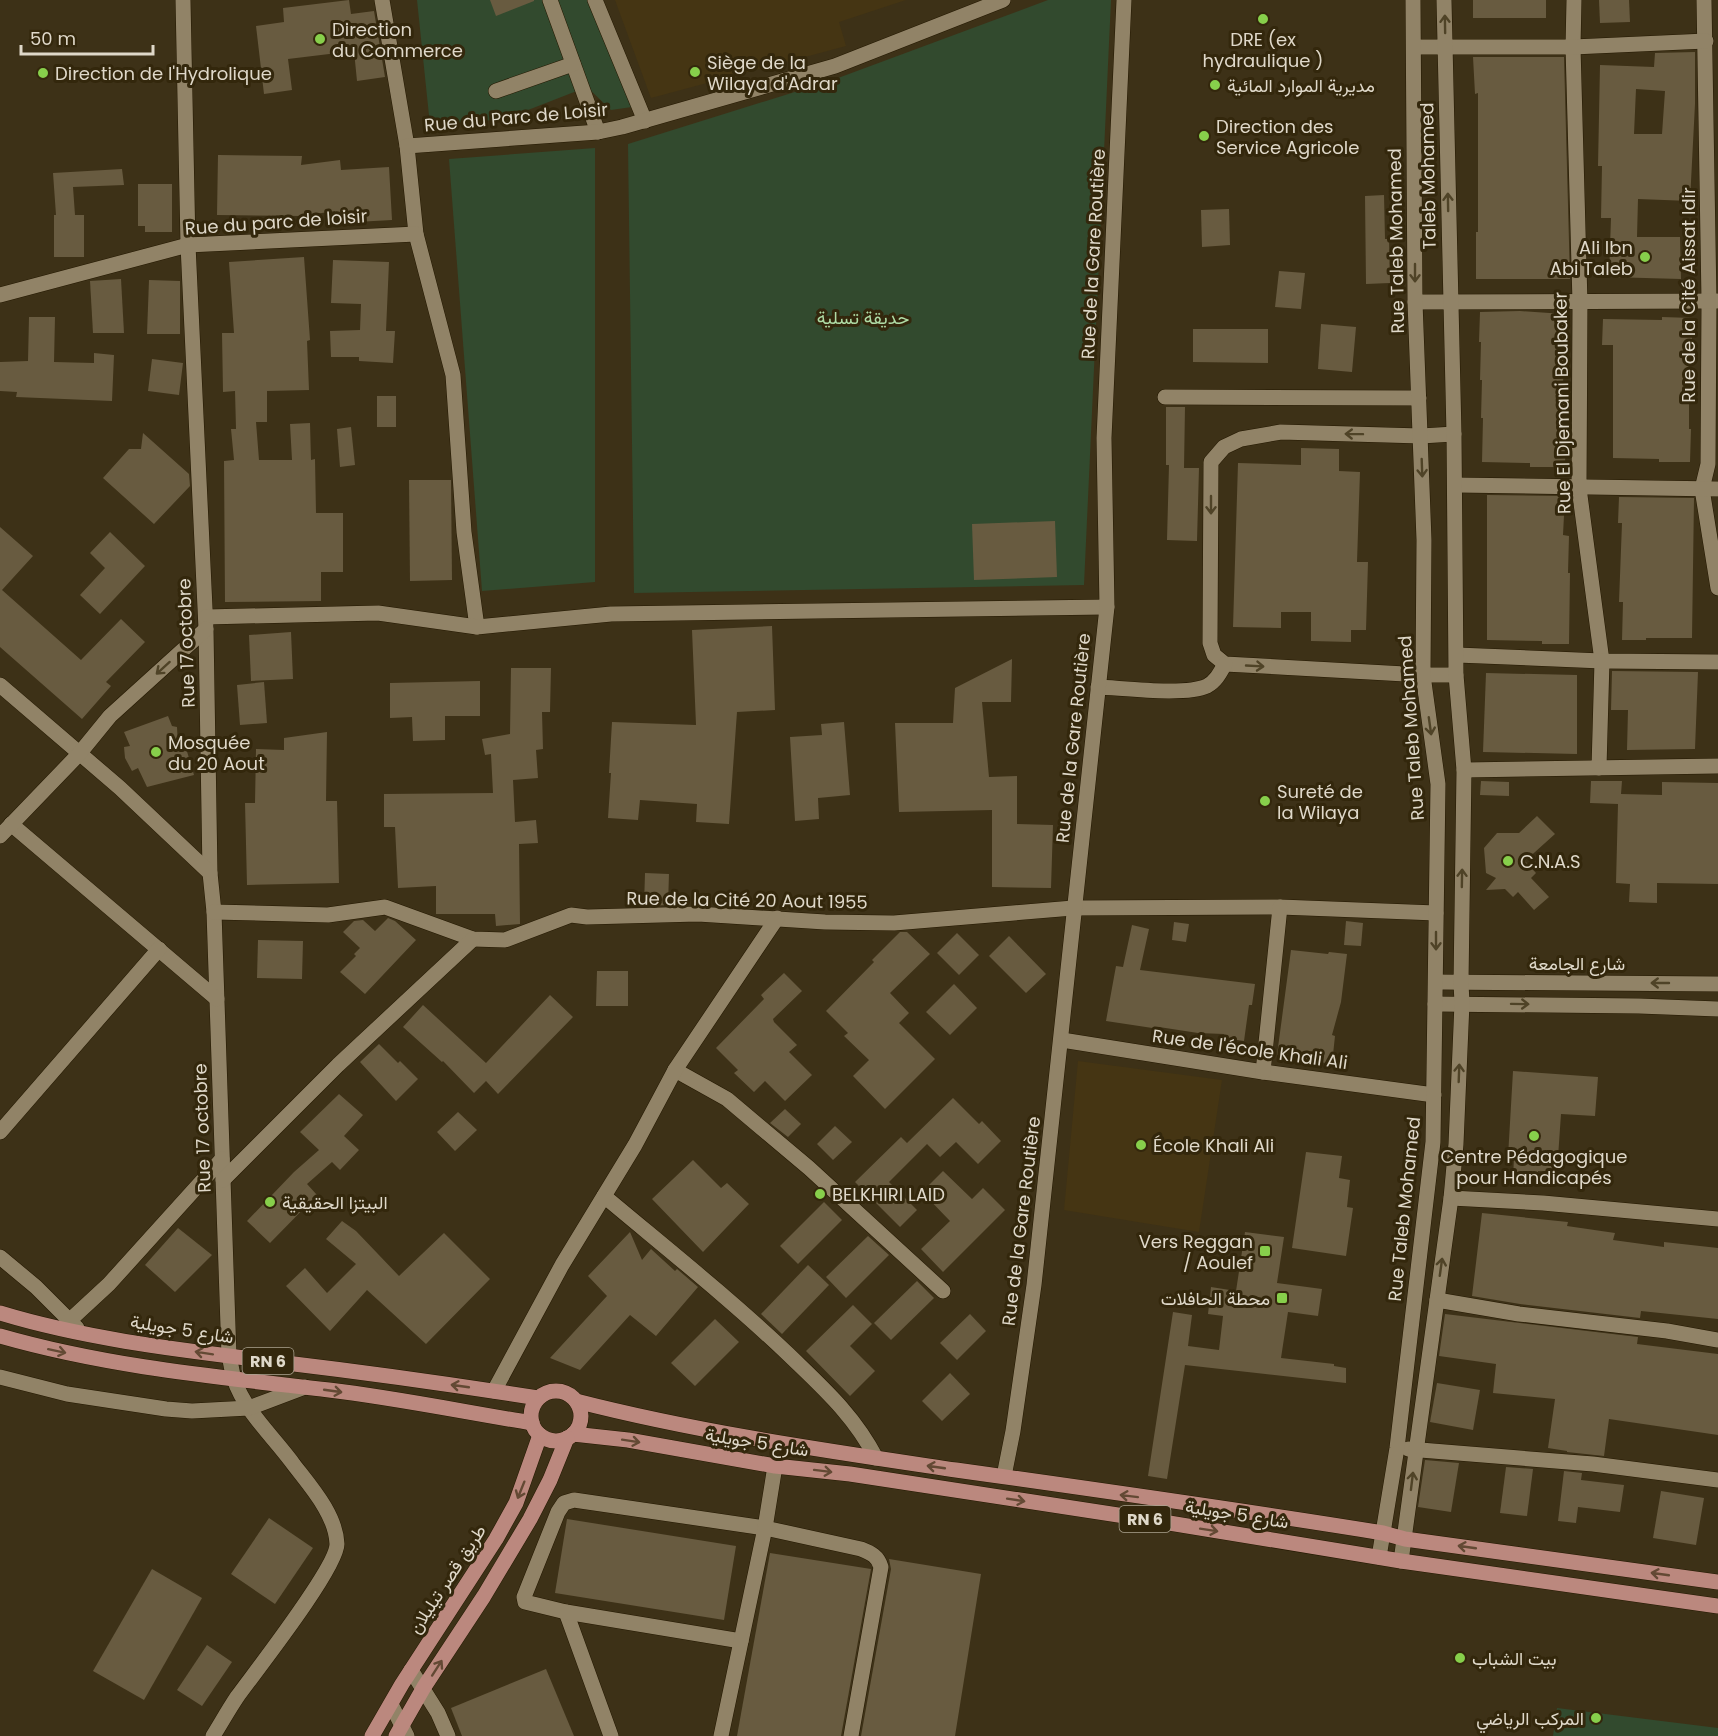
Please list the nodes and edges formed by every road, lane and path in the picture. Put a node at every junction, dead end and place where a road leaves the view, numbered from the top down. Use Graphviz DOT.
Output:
graph roads {
  1 [pos="183,0"];
  2 [pos="382,0"];
  3 [pos="550,0"];
  4 [pos="595,0"];
  5 [pos="1003,0"];
  6 [pos="1124,0"];
  7 [pos="1413,0"];
  8 [pos="1444,0"];
  9 [pos="1574,0"];
  10 [pos="1704,0"];
  11 [pos="1706,41"];
  12 [pos="1573,46"];
  13 [pos="1414,47"];
  14 [pos="1445,48"];
  15 [pos="573,64"];
  16 [pos="496,91"];
  17 [pos="645,121"];
  18 [pos="598,132"];
  19 [pos="407,146"];
  20 [pos="416,234"];
  21 [pos="188,245"];
  22 [pos="0,295"];
  23 [pos="1713,301"];
  24 [pos="1416,302"];
  25 [pos="1450,303"];
  26 [pos="1580,303"];
  27 [pos="1165,397"];
  28 [pos="1419,398"];
  29 [pos="1454,434"];
  30 [pos="1421,436"];
  31 [pos="1455,484"];
  32 [pos="1579,488"];
  33 [pos="1702,489"];
  34 [pos="1718,489"];
  35 [pos="1718,588"];
  36 [pos="1107,607"];
  37 [pos="206,623"];
  38 [pos="477,627"];
  39 [pos="1457,655"];
  40 [pos="1602,661"];
  41 [pos="1718,662"];
  42 [pos="1225,664"];
  43 [pos="1424,675"];
  44 [pos="1456,675"];
  45 [pos="0,686"];
  46 [pos="1098,687"];
  47 [pos="79,754"];
  48 [pos="1718,766"];
  49 [pos="1599,768"];
  50 [pos="1464,770"];
  51 [pos="11,824"];
  52 [pos="0,836"];
  53 [pos="210,873"];
  54 [pos="1280,907"];
  55 [pos="1073,908"];
  56 [pos="214,912"];
  57 [pos="1436,913"];
  58 [pos="777,918"];
  59 [pos="473,939"];
  60 [pos="159,949"];
  61 [pos="1436,982"];
  62 [pos="1461,983"];
  63 [pos="1718,984"];
  64 [pos="217,999"];
  65 [pos="1462,1003"];
  66 [pos="1435,1004"];
  67 [pos="1718,1009"];
  68 [pos="1062,1040"];
  69 [pos="675,1070"];
  70 [pos="1263,1072"];
  71 [pos="1434,1095"];
  72 [pos="0,1132"];
  73 [pos="1433,1142"];
  74 [pos="1456,1144"];
  75 [pos="222,1159"];
  76 [pos="223,1180"];
  77 [pos="604,1196"];
  78 [pos="1451,1198"];
  79 [pos="1718,1219"];
  80 [pos="0,1257"];
  81 [pos="943,1291"];
  82 [pos="1437,1300"];
  83 [pos="0,1313"];
  84 [pos="69,1321"];
  85 [pos="81,1333"];
  86 [pos="0,1336"];
  87 [pos="1718,1340"];
  88 [pos="229,1356"];
  89 [pos="0,1377"];
  90 [pos="234,1379"];
  91 [pos="305,1388"];
  92 [pos="494,1391"];
  93 [pos="538,1398"];
  94 [pos="576,1401"];
  95 [pos="249,1408"];
  96 [pos="536,1429"];
  97 [pos="570,1436"];
  98 [pos="1397,1448"];
  99 [pos="1416,1450"];
  100 [pos="876,1458"];
  101 [pos="775,1466"];
  102 [pos="1004,1476"];
  103 [pos="1718,1480"];
  104 [pos="765,1528"];
  105 [pos="1383,1533"];
  106 [pos="1405,1539"];
  107 [pos="1379,1557"];
  108 [pos="1401,1561"];
  109 [pos="1718,1582"];
  110 [pos="1718,1606"];
  111 [pos="566,1612"];
  112 [pos="741,1641"];
  113 [pos="411,1670"];
  114 [pos="424,1688"];
  115 [pos="391,1704"];
  116 [pos="402,1732"];
  117 [pos="213,1736"];
  118 [pos="372,1736"];
  119 [pos="448,1736"];
  120 [pos="611,1736"];
  121 [pos="721,1736"];
  122 [pos="851,1736"];
  1 -- 21 [label="street, Rue 17 octobre"];
  2 -- 19 [label="street"];
  3 -- 15 [label="street"];
  4 -- 17 [label="street"];
  5 -- 17 [label="street, Rue du Parc de Loisir"];
  6 -- 36 [label="street, Rue de la Gare Routière"];
  7 -- 13 [label="street, Rue Taleb Mohamed"];
  14 -- 8 [label="street, one-way"];
  9 -- 12 [label="street, Rue El Djemani Boubaker"];
  10 -- 11 [label="street, Rue de la Cité Aissat Idir"];
  11 -- 12 [label="street"];
  11 -- 23 [label="street, Rue de la Cité Aissat Idir"];
  12 -- 14 [label="street"];
  12 -- 26 [label="street, Rue El Djemani Boubaker"];
  13 -- 14 [label="street"];
  13 -- 24 [label="street, Rue Taleb Mohamed, one-way"];
  25 -- 14 [label="street, Taleb Mohamed, one-way"];
  15 -- 16 [label="street"];
  15 -- 18 [label="street"];
  17 -- 18 [label="street, Rue du Parc de Loisir"];
  18 -- 19 [label="street, Rue du Parc de Loisir"];
  19 -- 20 [label="street"];
  20 -- 21 [label="street, Rue du parc de loisir"];
  20 -- 38 [label="street"];
  21 -- 22 [label="street, Rue du parc de loisir"];
  21 -- 37 [label="street, Rue 17 octobre"];
  23 -- 26 [label="street"];
  23 -- 33 [label="street, Rue de la Cité Aissat Idir"];
  24 -- 25 [label="street"];
  24 -- 28 [label="street, Rue Taleb Mohamed"];
  25 -- 26 [label="street"];
  25 -- 29 [label="street"];
  26 -- 32 [label="street, Rue El Djemani Boubaker"];
  27 -- 28 [label="street"];
  28 -- 30 [label="street, Rue Taleb Mohamed"];
  29 -- 30 [label="street"];
  29 -- 31 [label="street"];
  30 -- 42 [label="street, one-way"];
  30 -- 43 [label="street, Rue Taleb Mohamed, one-way"];
  31 -- 32 [label="street"];
  31 -- 39 [label="street"];
  32 -- 33 [label="street"];
  32 -- 40 [label="street, Rue El Djemani Boubaker"];
  33 -- 34 [label="street"];
  33 -- 35 [label="street, Rue de la Cité Aissat Idir"];
  36 -- 38 [label="street"];
  36 -- 46 [label="street, Rue de la Gare Routière"];
  37 -- 38 [label="street"];
  37 -- 47 [label="street, one-way"];
  37 -- 53 [label="street, Rue 17 octobre"];
  39 -- 40 [label="street"];
  39 -- 44 [label="street"];
  40 -- 41 [label="street"];
  40 -- 49 [label="street, Rue El Djemani Boubaker"];
  42 -- 43 [label="street, one-way"];
  42 -- 46 [label="street"];
  43 -- 44 [label="street"];
  43 -- 57 [label="street, Rue Taleb Mohamed, one-way"];
  44 -- 50 [label="street"];
  45 -- 47 [label="street"];
  46 -- 55 [label="street, Rue de la Gare Routière"];
  47 -- 51 [label="street"];
  47 -- 53 [label="street"];
  48 -- 49 [label="street"];
  49 -- 50 [label="street"];
  62 -- 50 [label="street, one-way"];
  51 -- 52 [label="street"];
  51 -- 60 [label="street"];
  53 -- 56 [label="street, Rue 17 octobre"];
  54 -- 55 [label="street, Rue de la Cité 20 Aout 1955"];
  54 -- 57 [label="street, Rue de la Cité 20 Aout 1955"];
  54 -- 70 [label="street"];
  55 -- 58 [label="street, Rue de la Cité 20 Aout 1955"];
  55 -- 68 [label="street, Rue de la Gare Routière"];
  56 -- 59 [label="street, Rue de la Cité 20 Aout 1955"];
  56 -- 64 [label="street, Rue 17 octobre"];
  57 -- 61 [label="street, Rue Taleb Mohamed, one-way"];
  58 -- 59 [label="street, Rue de la Cité 20 Aout 1955"];
  58 -- 69 [label="street"];
  59 -- 76 [label="street"];
  60 -- 64 [label="street"];
  60 -- 72 [label="street"];
  61 -- 62 [label="street, شارع الجامعة"];
  61 -- 66 [label="street, Rue Taleb Mohamed"];
  63 -- 62 [label="street, شارع الجامعة, one-way"];
  62 -- 65 [label="street"];
  64 -- 75 [label="street, Rue 17 octobre"];
  65 -- 66 [label="street"];
  65 -- 67 [label="street, one-way"];
  74 -- 65 [label="street, one-way"];
  66 -- 71 [label="street, Rue Taleb Mohamed"];
  68 -- 70 [label="street, Rue de l'école Khali Ali"];
  68 -- 102 [label="street, Rue de la Gare Routière"];
  69 -- 77 [label="street"];
  69 -- 81 [label="street"];
  70 -- 71 [label="street, Rue de l'école Khali Ali"];
  71 -- 73 [label="street, Rue Taleb Mohamed"];
  73 -- 74 [label="street"];
  73 -- 98 [label="street, Rue Taleb Mohamed"];
  74 -- 78 [label="street"];
  75 -- 76 [label="street, Rue 17 octobre"];
  75 -- 84 [label="street"];
  76 -- 88 [label="street, Rue 17 octobre"];
  77 -- 92 [label="street"];
  77 -- 100 [label="street"];
  78 -- 79 [label="street"];
  82 -- 78 [label="street, one-way"];
  80 -- 84 [label="street"];
  82 -- 87 [label="street"];
  82 -- 99 [label="street"];
  83 -- 85 [label="main road, شارع 5 جويلية / RN 6"];
  84 -- 85 [label="street"];
  88 -- 85 [label="main road, شارع 5 جويلية / RN 6, one-way"];
  86 -- 90 [label="main road, RN 6, one-way"];
  88 -- 90 [label="street, Rue 17 octobre"];
  92 -- 88 [label="main road, شارع 5 جويلية / RN 6, one-way"];
  89 -- 95 [label="street"];
  90 -- 91 [label="main road, RN 6"];
  90 -- 95 [label="street, Rue 17 octobre"];
  91 -- 95 [label="street"];
  91 -- 96 [label="main road, RN 6, one-way"];
  92 -- 93 [label="main road, شارع 5 جويلية / RN 6"];
  93 -- 94 [label="main road"];
  93 -- 96 [label="main road"];
  94 -- 97 [label="main road"];
  94 -- 100 [label="main road, شارع 5 جويلية / RN 6"];
  95 -- 117 [label="street, Rue 17 octobre"];
  96 -- 97 [label="main road"];
  96 -- 113 [label="main road, طريق قصر تيليلان, one-way"];
  97 -- 101 [label="main road, شارع 5 جويلية / RN 6, one-way"];
  114 -- 97 [label="main road, طريق قصر تيليلان, one-way"];
  98 -- 99 [label="street"];
  98 -- 105 [label="street, Rue Taleb Mohamed"];
  99 -- 103 [label="street"];
  106 -- 99 [label="street, one-way"];
  102 -- 100 [label="main road, شارع 5 جويلية / RN 6, one-way"];
  101 -- 104 [label="street"];
  101 -- 107 [label="main road, شارع 5 جويلية / RN 6, one-way"];
  105 -- 102 [label="main road, شارع 5 جويلية / RN 6, one-way"];
  104 -- 111 [label="street"];
  104 -- 112 [label="street"];
  104 -- 122 [label="street"];
  105 -- 106 [label="main road, شارع 5 جويلية / RN 6"];
  105 -- 107 [label="street, Rue Taleb Mohamed"];
  106 -- 108 [label="street"];
  109 -- 106 [label="main road, شارع 5 جويلية / RN 6, one-way"];
  107 -- 108 [label="main road, شارع 5 جويلية / RN 6"];
  108 -- 110 [label="main road, شارع 5 جويلية / RN 6"];
  111 -- 112 [label="street"];
  111 -- 120 [label="street"];
  112 -- 121 [label="street"];
  113 -- 114 [label="street"];
  113 -- 115 [label="main road, طريق قصر تيليلان"];
  114 -- 116 [label="main road, طريق قصر تيليلان"];
  114 -- 119 [label="street"];
  115 -- 116 [label="street"];
  115 -- 118 [label="main road, طريق قصر تيليلان"];
}
